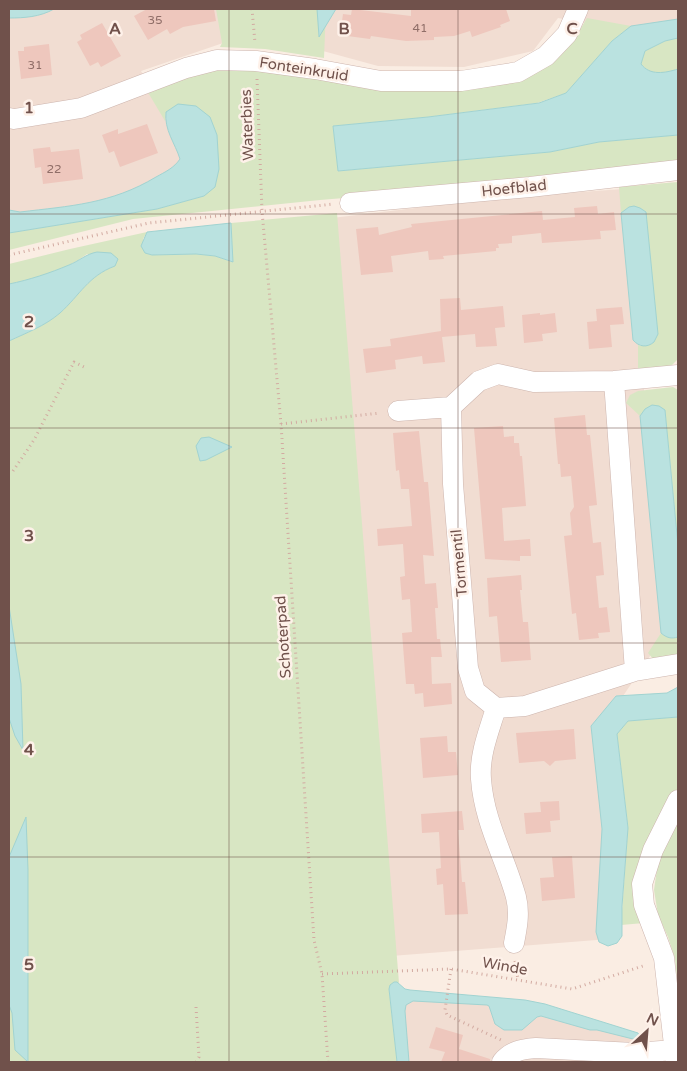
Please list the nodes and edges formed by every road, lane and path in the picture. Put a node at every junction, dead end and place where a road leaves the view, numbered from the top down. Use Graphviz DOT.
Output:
graph roads {
  1 [pos="252,9"];
  2 [pos="578,9"];
  3 [pos="256,61"];
  4 [pos="9,118"];
  5 [pos="678,170"];
  6 [pos="350,203"];
  7 [pos="262,211"];
  8 [pos="9,255"];
  9 [pos="86,368"];
  10 [pos="678,375"];
  11 [pos="614,382"];
  12 [pos="450,407"];
  13 [pos="398,412"];
  14 [pos="281,424"];
  15 [pos="14,471"];
  16 [pos="678,664"];
  17 [pos="635,671"];
  18 [pos="496,708"];
  19 [pos="678,800"];
  20 [pos="514,943"];
  21 [pos="664,958"];
  22 [pos="451,969"];
  23 [pos="322,974"];
  24 [pos="196,1007"];
  25 [pos="676,1056"];
  26 [pos="507,1057"];
  27 [pos="196,1062"];
  28 [pos="328,1062"];
  1 -- 3 [label="path, Waterbies"];
  2 -- 3 [label="street, Fonteinkruid"];
  3 -- 4 [label="street, Fonteinkruid"];
  3 -- 7 [label="path, Waterbies"];
  5 -- 6 [label="street, Hoefblad"];
  6 -- 7 [label="path"];
  7 -- 8 [label="path"];
  7 -- 14 [label="path, Schoterpad"];
  9 -- 15 [label="path"];
  10 -- 11 [label="street"];
  11 -- 12 [label="street"];
  11 -- 17 [label="street"];
  12 -- 13 [label="street"];
  12 -- 18 [label="street, Tormentil"];
  13 -- 14 [label="path"];
  14 -- 23 [label="path, Schoterpad"];
  16 -- 17 [label="street"];
  17 -- 18 [label="street"];
  18 -- 20 [label="street"];
  19 -- 21 [label="street"];
  21 -- 22 [label="path, Winde"];
  21 -- 25 [label="street"];
  22 -- 23 [label="path, Winde"];
  22 -- 26 [label="path"];
  23 -- 28 [label="path, Schoterpad"];
  24 -- 27 [label="path"];
  25 -- 26 [label="street"];
}
